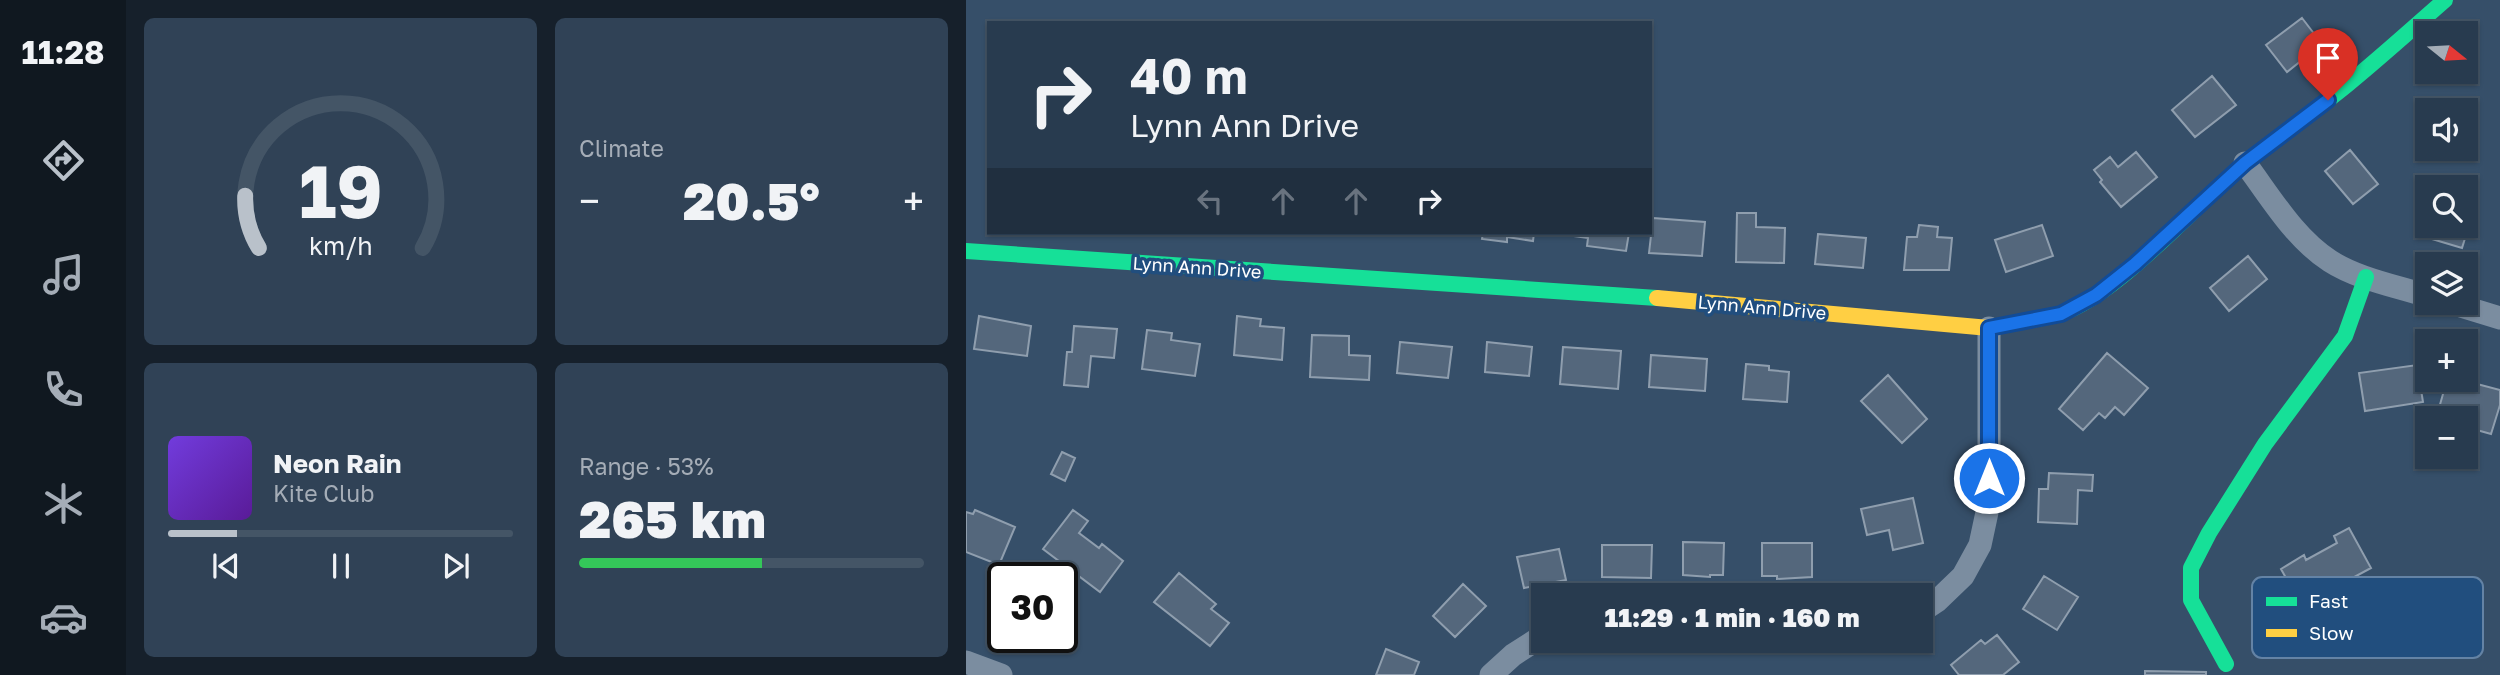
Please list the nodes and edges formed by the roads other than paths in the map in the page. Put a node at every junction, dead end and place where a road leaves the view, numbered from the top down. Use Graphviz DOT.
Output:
graph roads {
  1 [pos="2445,0"];
  2 [pos="2245,163"];
  3 [pos="966,251"];
  4 [pos="2366,277"];
  5 [pos="2415,292"];
  6 [pos="2478,311"];
  7 [pos="2500,318"];
  8 [pos="1989,328"];
  9 [pos="1933,604"];
  10 [pos="1531,643"];
  11 [pos="966,662"];
  12 [pos="2226,664"];
  13 [pos="1001,675"];
  14 [pos="1491,675"];
  1 -- 2 [label="street, Lynn Ann Drive"];
  2 -- 4 [label="street"];
  2 -- 8 [label="street, Lynn Ann Drive"];
  3 -- 8 [label="street, Lynn Ann Drive"];
  4 -- 5 [label="street"];
  4 -- 12 [label="street"];
  6 -- 7 [label="street"];
  8 -- 9 [label="street"];
  10 -- 14 [label="street"];
  11 -- 13 [label="street"];
}
